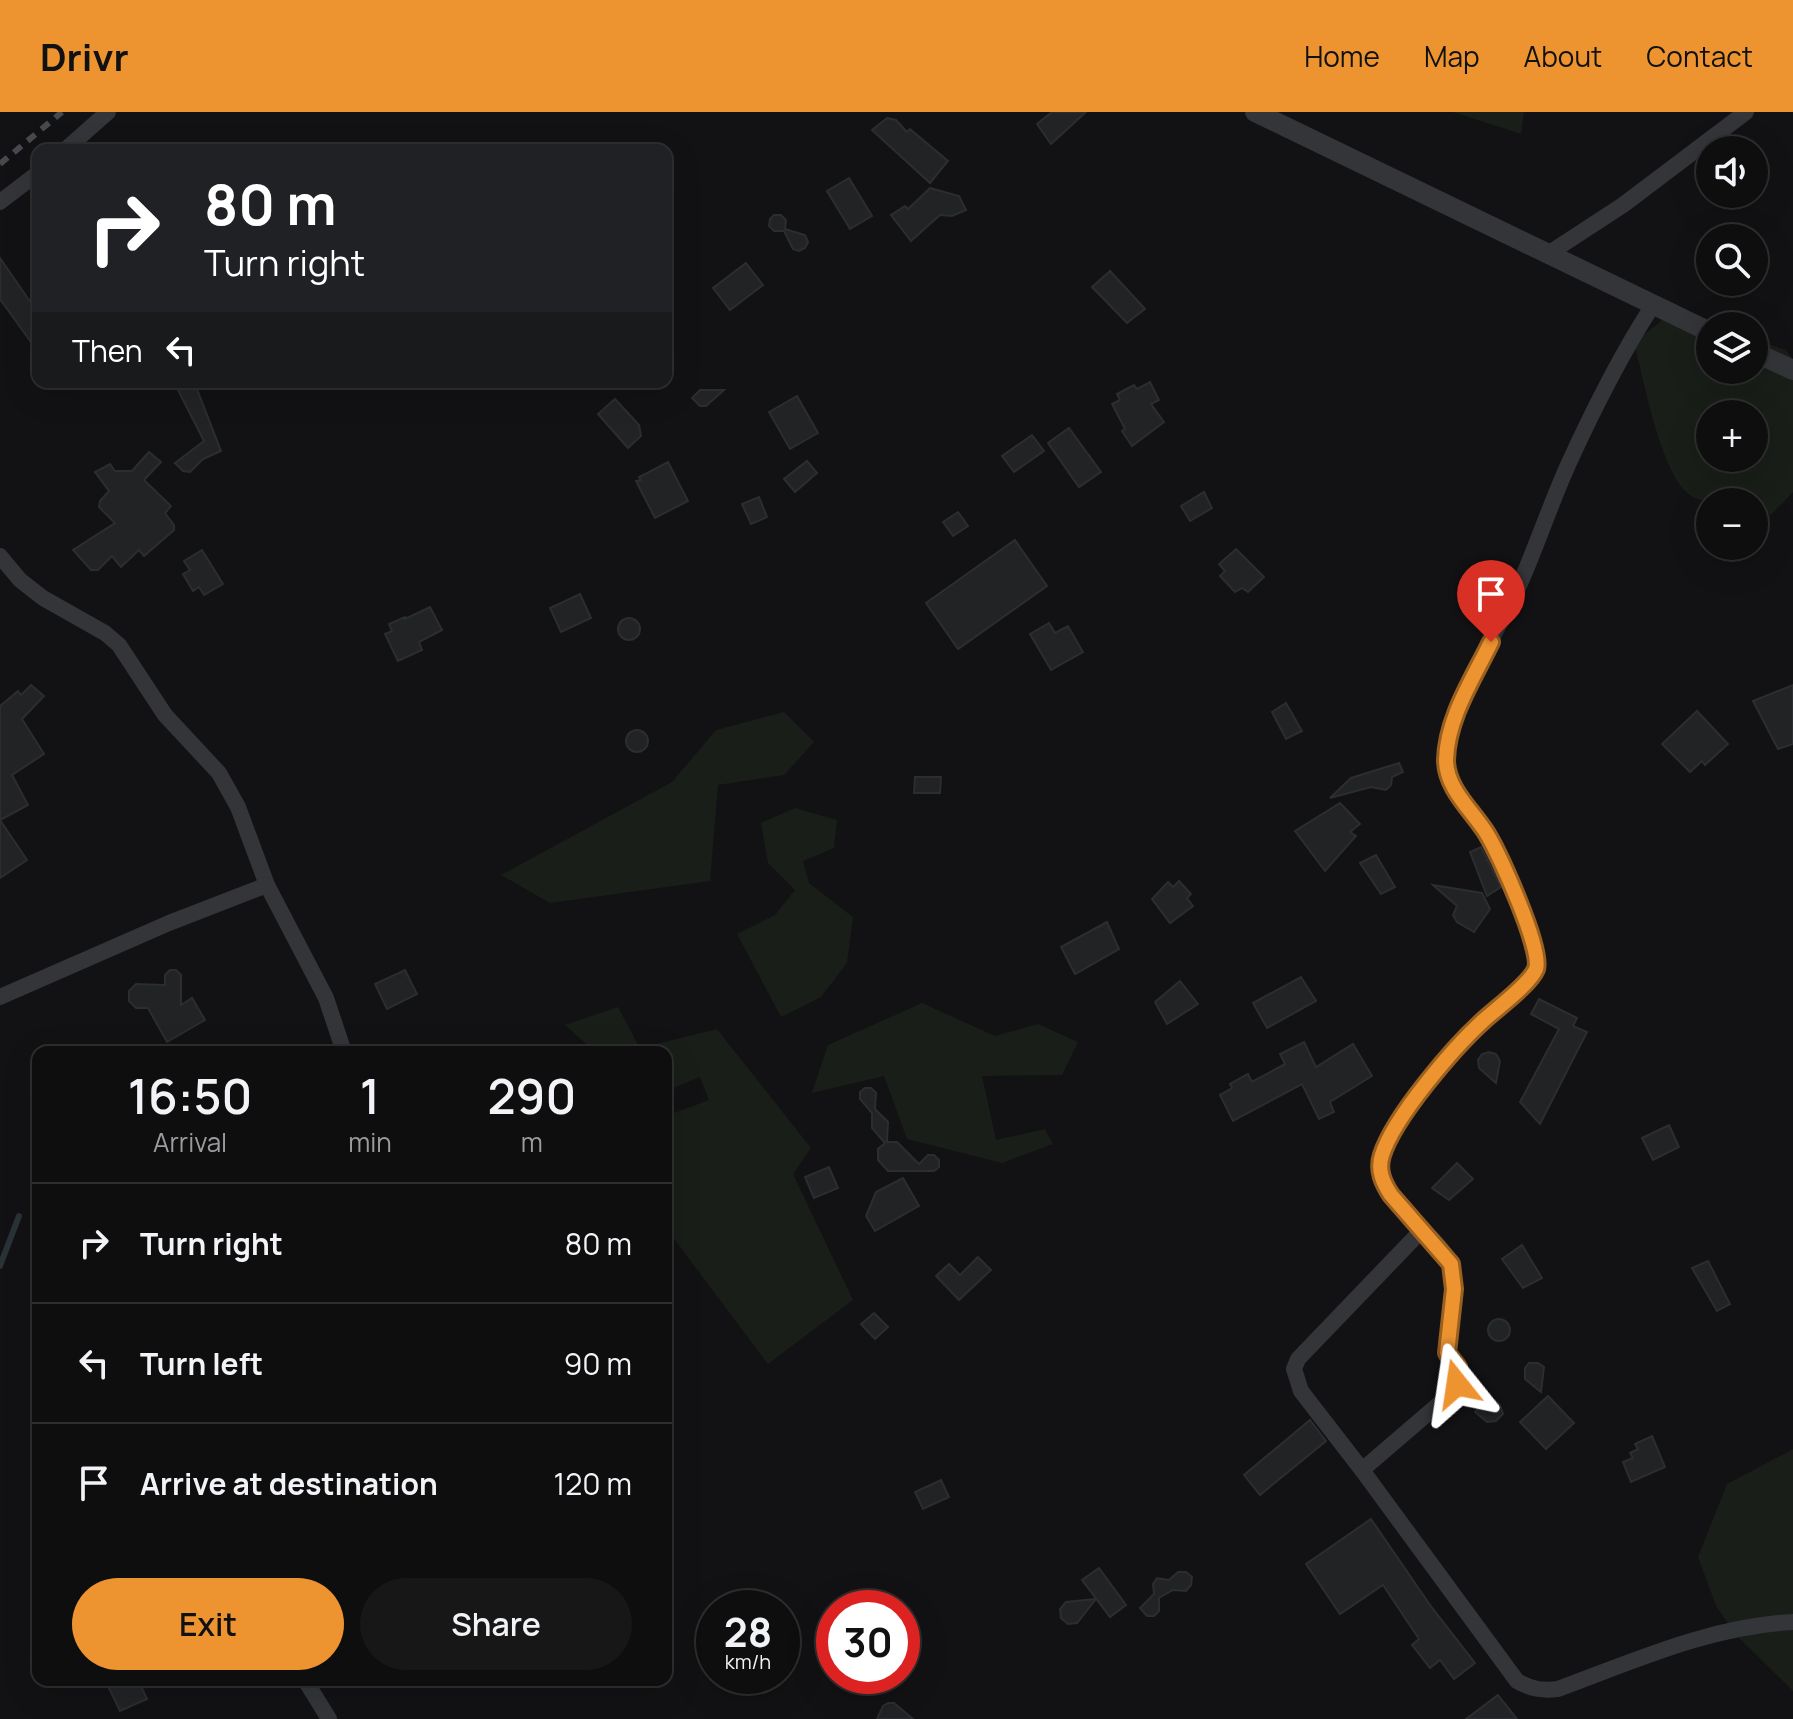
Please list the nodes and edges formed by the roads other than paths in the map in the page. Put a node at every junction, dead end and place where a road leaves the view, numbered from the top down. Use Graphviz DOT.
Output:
graph roads {
  1 [pos="108,112"];
  2 [pos="1255,112"];
  3 [pos="1746,112"];
  4 [pos="72,144"];
  5 [pos="32,178"];
  6 [pos="0,202"];
  7 [pos="1548,254"];
  8 [pos="1653,305"];
  9 [pos="1696,325"];
  10 [pos="1768,358"];
  11 [pos="1793,370"];
  12 [pos="0,556"];
  13 [pos="267,885"];
  14 [pos="0,997"];
  15 [pos="342,1046"];
  16 [pos="1422,1230"];
  17 [pos="1362,1470"];
  18 [pos="1793,1622"];
  19 [pos="309,1686"];
  20 [pos="329,1719"];
  1 -- 4 [label="street"];
  2 -- 7 [label="street"];
  3 -- 7 [label="street"];
  5 -- 6 [label="street"];
  7 -- 8 [label="street"];
  8 -- 9 [label="street"];
  8 -- 16 [label="street"];
  10 -- 11 [label="street"];
  12 -- 13 [label="street"];
  13 -- 14 [label="street"];
  13 -- 15 [label="street"];
  16 -- 17 [label="street"];
  16 -- 17 [label="street"];
  17 -- 18 [label="street"];
  19 -- 20 [label="street"];
}
